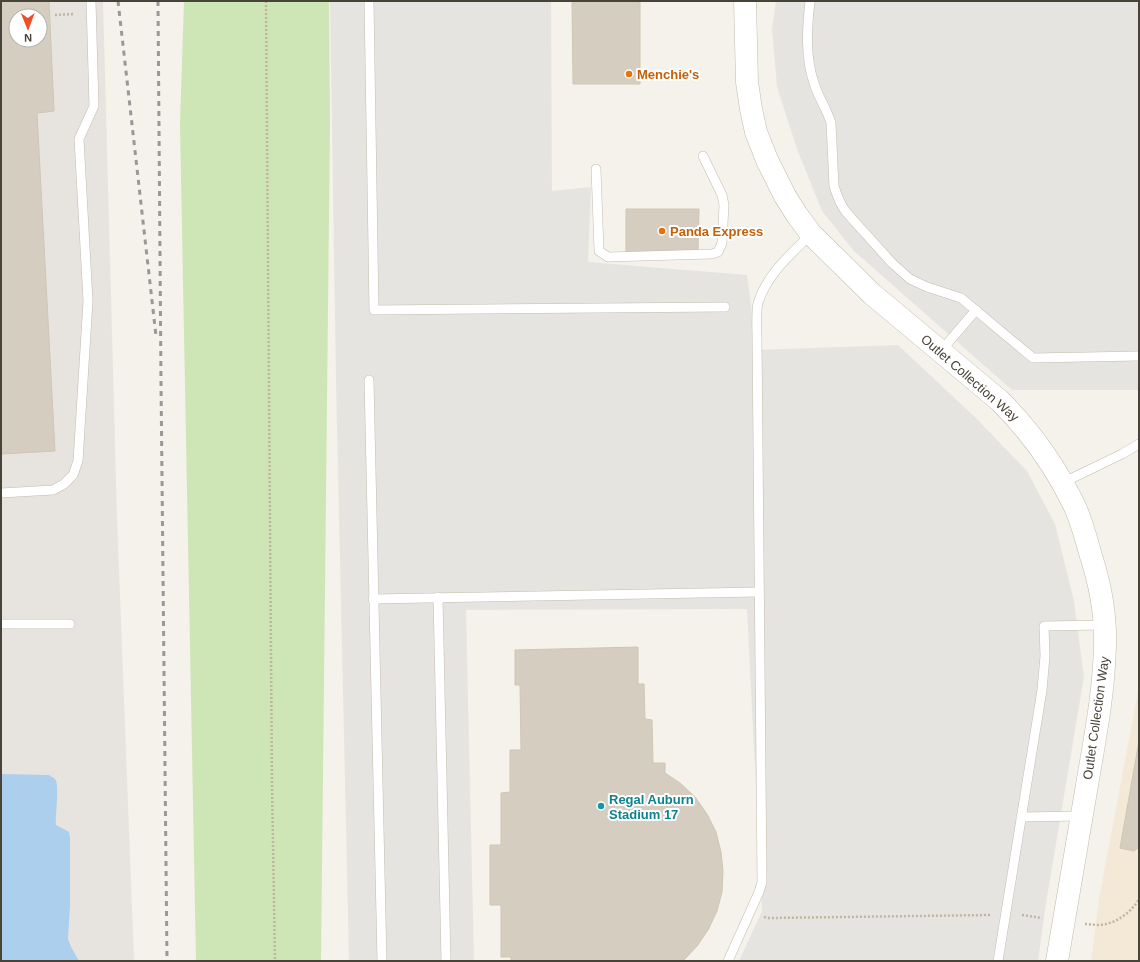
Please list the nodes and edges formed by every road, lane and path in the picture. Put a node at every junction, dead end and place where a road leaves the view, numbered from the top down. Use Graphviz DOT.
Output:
graph roads {
  1 [pos="90,1"];
  2 [pos="266,1"];
  3 [pos="369,1"];
  4 [pos="745,1"];
  5 [pos="810,1"];
  6 [pos="76,14"];
  7 [pos="55,15"];
  8 [pos="703,156"];
  9 [pos="596,169"];
  10 [pos="811,234"];
  11 [pos="725,307"];
  12 [pos="976,310"];
  13 [pos="941,351"];
  14 [pos="1139,356"];
  15 [pos="369,380"];
  16 [pos="1139,444"];
  17 [pos="1062,483"];
  18 [pos="1,493"];
  19 [pos="759,592"];
  20 [pos="438,598"];
  21 [pos="374,599"];
  22 [pos="1,624"];
  23 [pos="70,624"];
  24 [pos="1104,625"];
  25 [pos="1082,816"];
  26 [pos="1021,817"];
  27 [pos="1139,899"];
  28 [pos="750,912"];
  29 [pos="1005,915"];
  30 [pos="1064,921"];
  31 [pos="275,961"];
  32 [pos="382,961"];
  33 [pos="446,961"];
  34 [pos="728,961"];
  35 [pos="998,961"];
  36 [pos="1057,961"];
  1 -- 18 [label="lane"];
  2 -- 31 [label="path"];
  3 -- 11 [label="lane"];
  4 -- 10 [label="street, Outlet Collection Way"];
  5 -- 12 [label="lane"];
  6 -- 7 [label="path"];
  8 -- 9 [label="lane"];
  10 -- 13 [label="street, Outlet Collection Way"];
  10 -- 19 [label="lane"];
  12 -- 13 [label="lane"];
  12 -- 14 [label="lane"];
  13 -- 17 [label="street, Outlet Collection Way"];
  15 -- 21 [label="lane"];
  16 -- 17 [label="lane"];
  17 -- 24 [label="street, Outlet Collection Way"];
  19 -- 20 [label="lane"];
  19 -- 28 [label="lane"];
  20 -- 21 [label="lane"];
  20 -- 33 [label="lane"];
  21 -- 32 [label="lane"];
  22 -- 23 [label="lane"];
  24 -- 25 [label="street, Outlet Collection Way"];
  24 -- 26 [label="lane"];
  25 -- 26 [label="lane"];
  25 -- 30 [label="street, Outlet Collection Way"];
  26 -- 29 [label="lane"];
  27 -- 30 [label="path"];
  28 -- 29 [label="path"];
  28 -- 34 [label="lane"];
  29 -- 30 [label="path"];
  29 -- 35 [label="lane"];
  30 -- 36 [label="street, Outlet Collection Way"];
}
